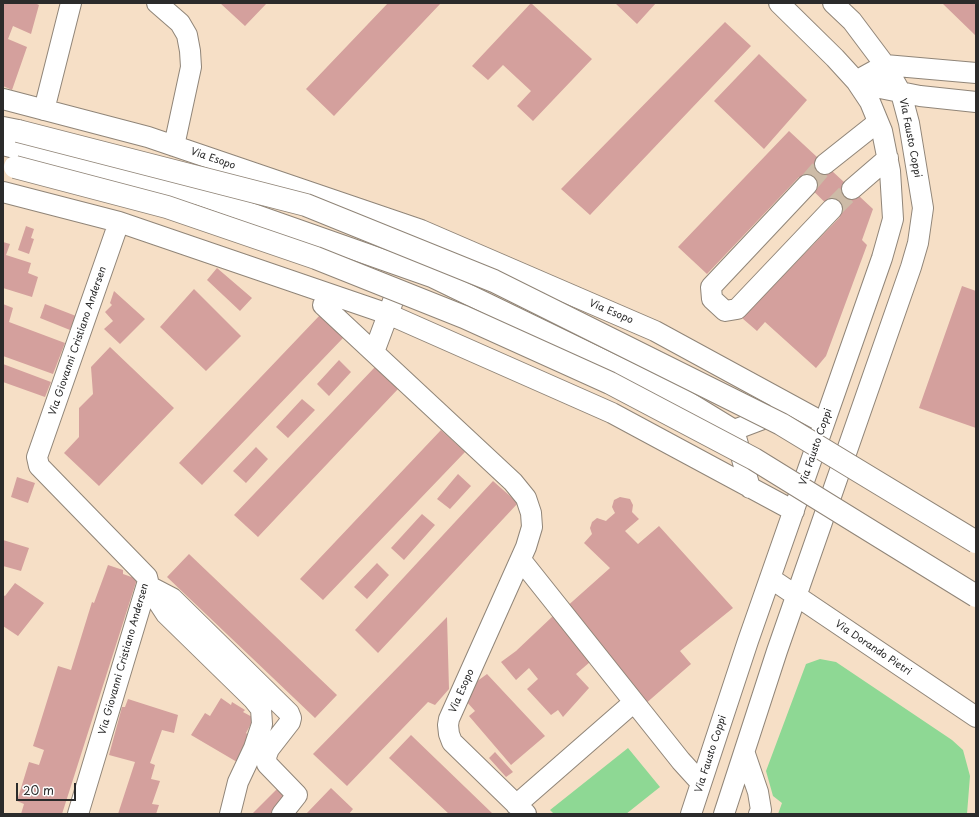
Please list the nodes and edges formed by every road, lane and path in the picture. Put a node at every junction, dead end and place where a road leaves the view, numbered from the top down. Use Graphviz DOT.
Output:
graph roads {
  1 [pos="70,3"];
  2 [pos="157,3"];
  3 [pos="779,3"];
  4 [pos="833,3"];
  5 [pos="885,65"];
  6 [pos="976,73"];
  7 [pos="856,81"];
  8 [pos="901,93"];
  9 [pos="3,99"];
  10 [pos="976,102"];
  11 [pos="44,110"];
  12 [pos="878,122"];
  13 [pos="3,128"];
  14 [pos="3,145"];
  15 [pos="174,146"];
  16 [pos="888,158"];
  17 [pos="3,164"];
  18 [pos="825,164"];
  19 [pos="807,184"];
  20 [pos="852,189"];
  21 [pos="3,192"];
  22 [pos="832,209"];
  23 [pos="119,222"];
  24 [pos="420,230"];
  25 [pos="406,268"];
  26 [pos="323,305"];
  27 [pos="388,314"];
  28 [pos="374,352"];
  29 [pos="795,406"];
  30 [pos="824,423"];
  31 [pos="734,430"];
  32 [pos="750,488"];
  33 [pos="794,511"];
  34 [pos="976,542"];
  35 [pos="520,560"];
  36 [pos="770,578"];
  37 [pos="147,585"];
  38 [pos="797,596"];
  39 [pos="976,596"];
  40 [pos="634,702"];
  41 [pos="976,717"];
  42 [pos="745,754"];
  43 [pos="701,783"];
  44 [pos="521,809"];
  45 [pos="78,814"];
  46 [pos="230,814"];
  47 [pos="282,814"];
  48 [pos="691,814"];
  49 [pos="724,814"];
  50 [pos="760,814"];
  1 -- 11 [label="street"];
  2 -- 15 [label="street"];
  3 -- 7 [label="street, Via Fausto Coppi"];
  4 -- 5 [label="street, Via Fausto Coppi"];
  5 -- 6 [label="street"];
  5 -- 7 [label="street"];
  5 -- 8 [label="street, Via Fausto Coppi"];
  7 -- 8 [label="street"];
  7 -- 12 [label="street, Via Fausto Coppi"];
  8 -- 10 [label="street"];
  8 -- 38 [label="street, Via Fausto Coppi"];
  9 -- 11 [label="street, Via Esopo"];
  11 -- 15 [label="street, Via Esopo"];
  12 -- 16 [label="street, Via Fausto Coppi"];
  12 -- 18 [label="street"];
  13 -- 34 [label="highway, bridge"];
  14 -- 25 [label="street"];
  15 -- 24 [label="street, Via Esopo"];
  16 -- 20 [label="street"];
  16 -- 30 [label="street, Via Fausto Coppi"];
  17 -- 39 [label="highway, bridge"];
  19 -- 22 [label="street"];
  21 -- 23 [label="street"];
  23 -- 27 [label="street"];
  23 -- 37 [label="street, Via Giovanni Cristiano Andersen"];
  24 -- 25 [label="street"];
  24 -- 29 [label="street, Via Esopo"];
  25 -- 27 [label="street"];
  25 -- 31 [label="street"];
  26 -- 28 [label="street, Via Esopo"];
  27 -- 28 [label="street"];
  27 -- 32 [label="street"];
  28 -- 35 [label="street, Via Esopo"];
  29 -- 30 [label="street, Via Esopo"];
  29 -- 31 [label="street"];
  30 -- 33 [label="street, Via Fausto Coppi"];
  31 -- 32 [label="street"];
  32 -- 33 [label="street"];
  33 -- 36 [label="street, Via Fausto Coppi"];
  35 -- 40 [label="street"];
  35 -- 44 [label="street, Via Esopo"];
  36 -- 38 [label="street, Via Dorando Pietri"];
  36 -- 43 [label="street, Via Fausto Coppi"];
  37 -- 45 [label="street, Via Giovanni Cristiano Andersen"];
  37 -- 46 [label="street"];
  37 -- 47 [label="street"];
  38 -- 41 [label="street, Via Dorando Pietri"];
  38 -- 42 [label="street, Via Fausto Coppi"];
  40 -- 43 [label="street"];
  40 -- 44 [label="street, Via Esopo"];
  42 -- 49 [label="street, Via Fausto Coppi"];
  42 -- 50 [label="street"];
  43 -- 48 [label="street, Via Fausto Coppi"];
}
